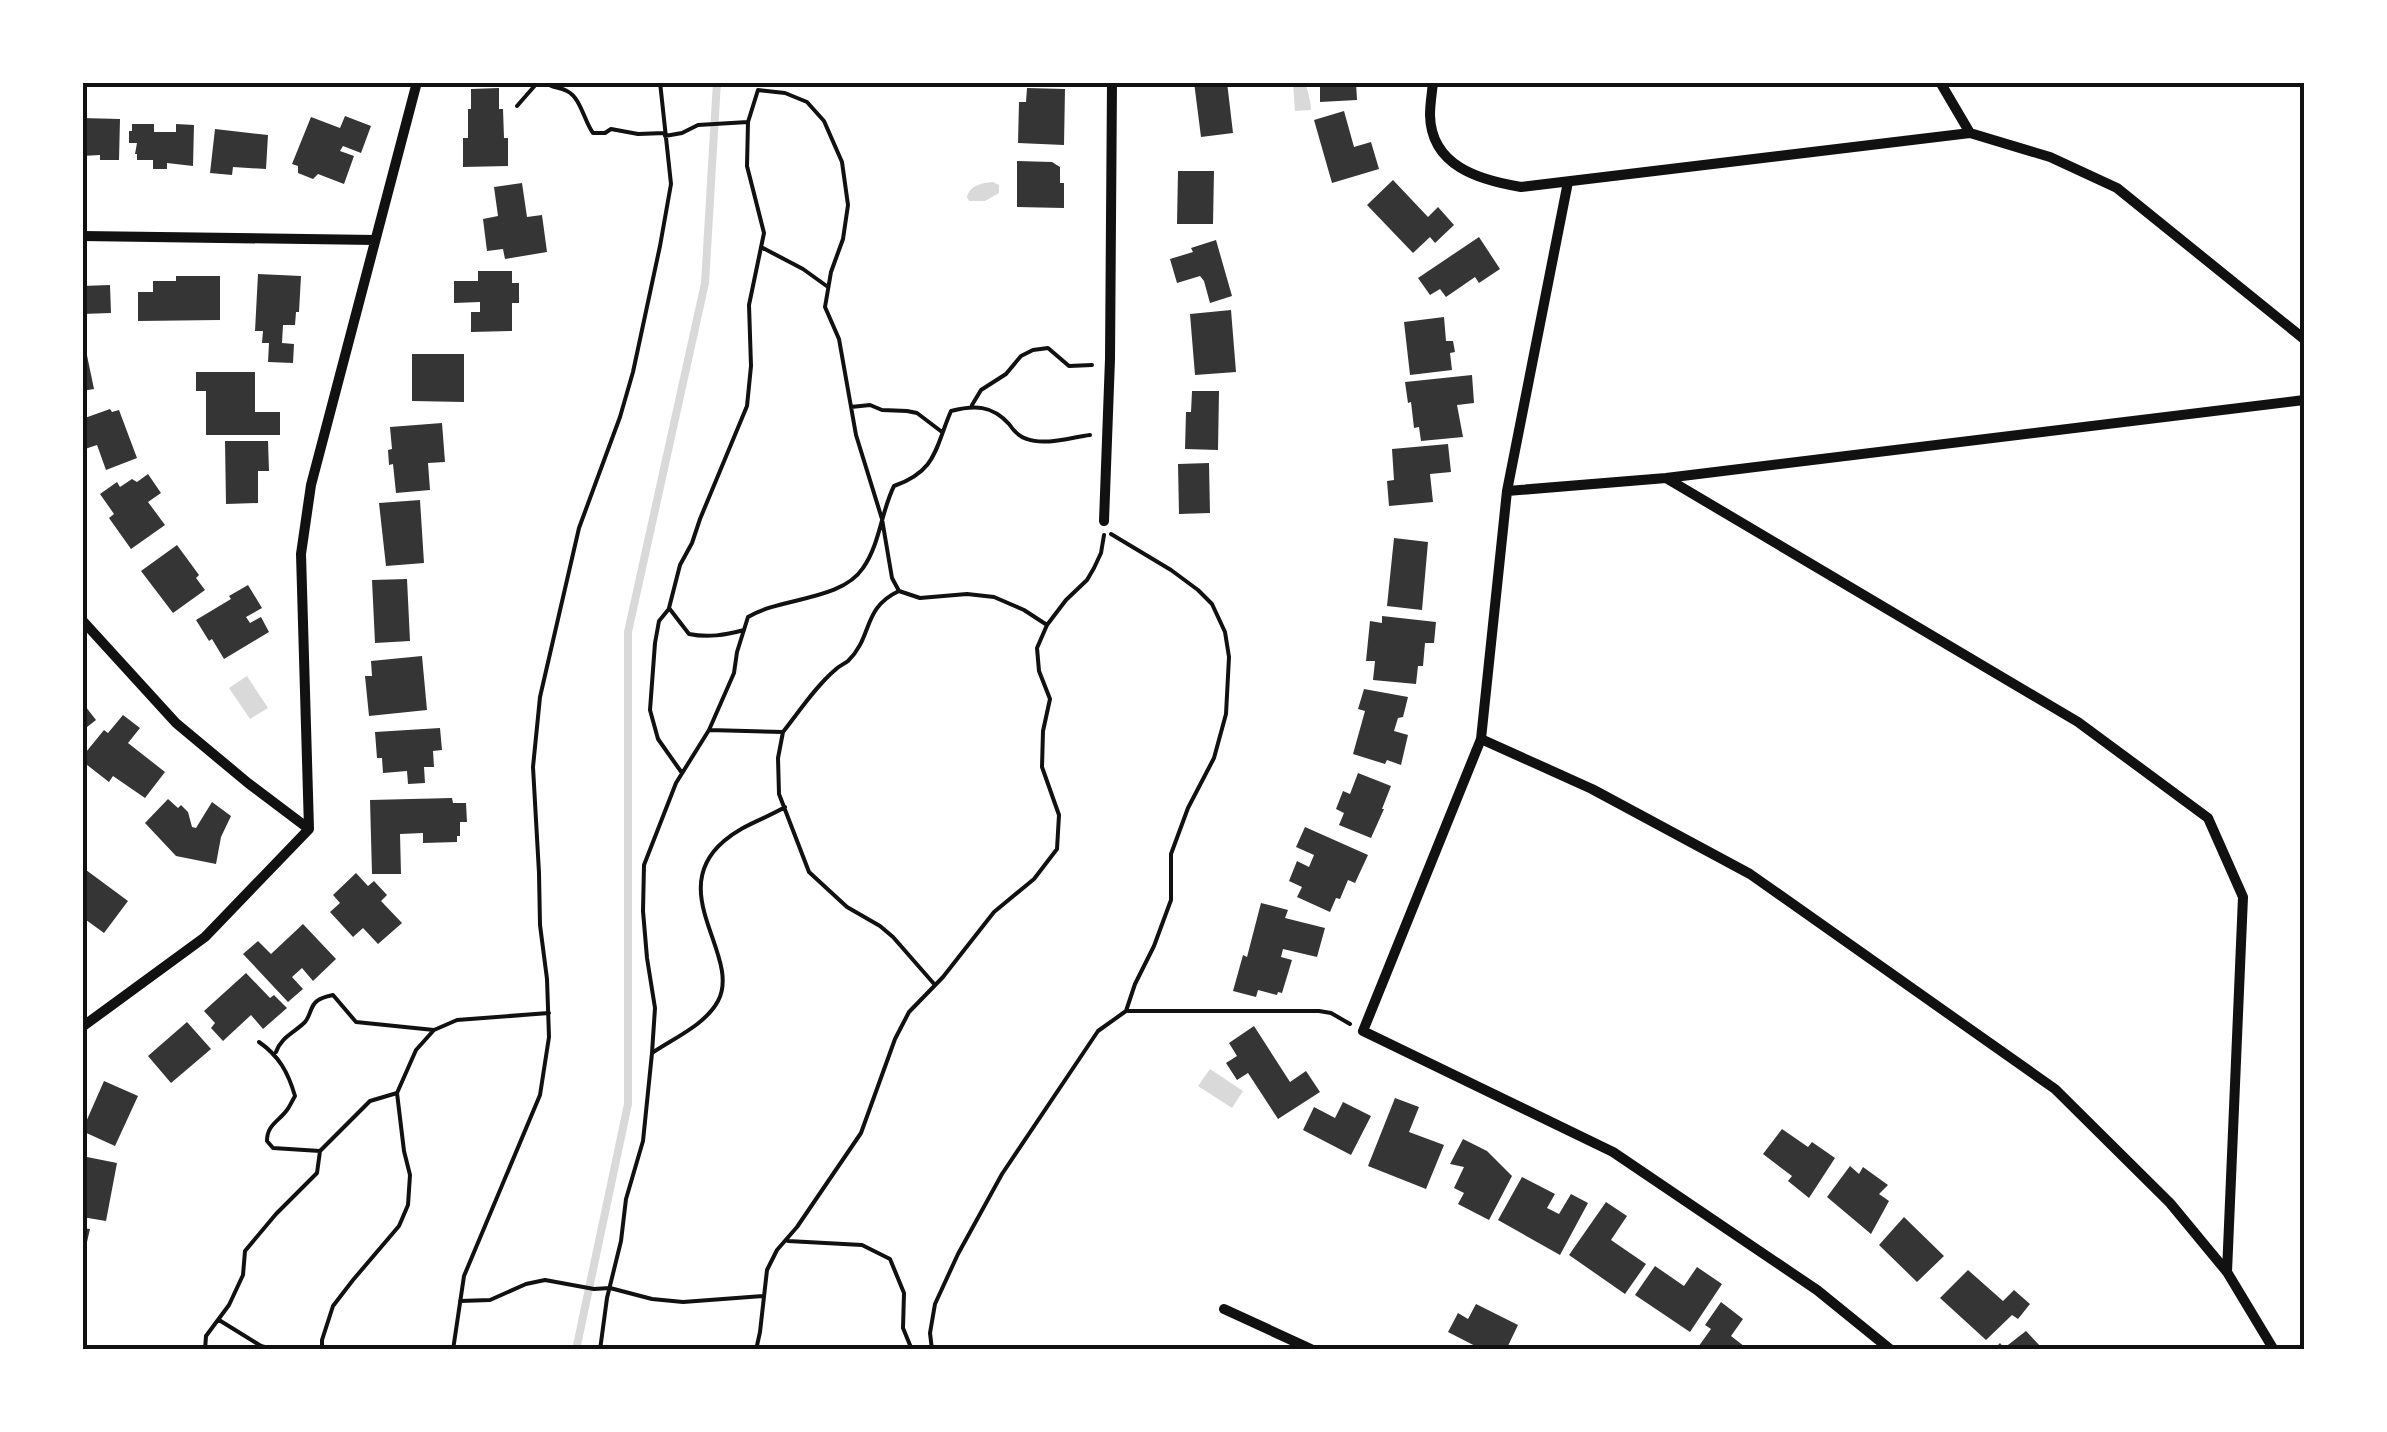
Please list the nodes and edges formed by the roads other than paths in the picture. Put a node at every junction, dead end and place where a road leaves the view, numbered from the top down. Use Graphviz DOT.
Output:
graph roads {
  1 [pos="417,82"];
  2 [pos="1112,82"];
  3 [pos="1432,82"];
  4 [pos="1940,82"];
  5 [pos="1970,133"];
  6 [pos="1568,182"];
  7 [pos="82,236"];
  8 [pos="375,240"];
  9 [pos="2304,339"];
  10 [pos="2304,400"];
  11 [pos="1666,478"];
  12 [pos="1507,492"];
  13 [pos="1104,524"];
  14 [pos="82,620"];
  15 [pos="1481,739"];
  16 [pos="309,829"];
  17 [pos="82,1027"];
  18 [pos="2227,1272"];
  19 [pos="1224,1309"];
  20 [pos="1313,1350"];
  21 [pos="1890,1350"];
  22 [pos="2274,1350"];
  1 -- 8 [label="street"];
  2 -- 13 [label="street"];
  3 -- 6 [label="street"];
  4 -- 5 [label="street"];
  5 -- 6 [label="street"];
  5 -- 9 [label="street"];
  6 -- 12 [label="street"];
  7 -- 8 [label="street"];
  8 -- 16 [label="street"];
  10 -- 11 [label="street"];
  11 -- 12 [label="street"];
  11 -- 18 [label="street"];
  12 -- 15 [label="street"];
  14 -- 16 [label="street"];
  15 -- 18 [label="street"];
  15 -- 21 [label="street"];
  16 -- 17 [label="street"];
  18 -- 22 [label="street"];
  19 -- 20 [label="street"];
}
